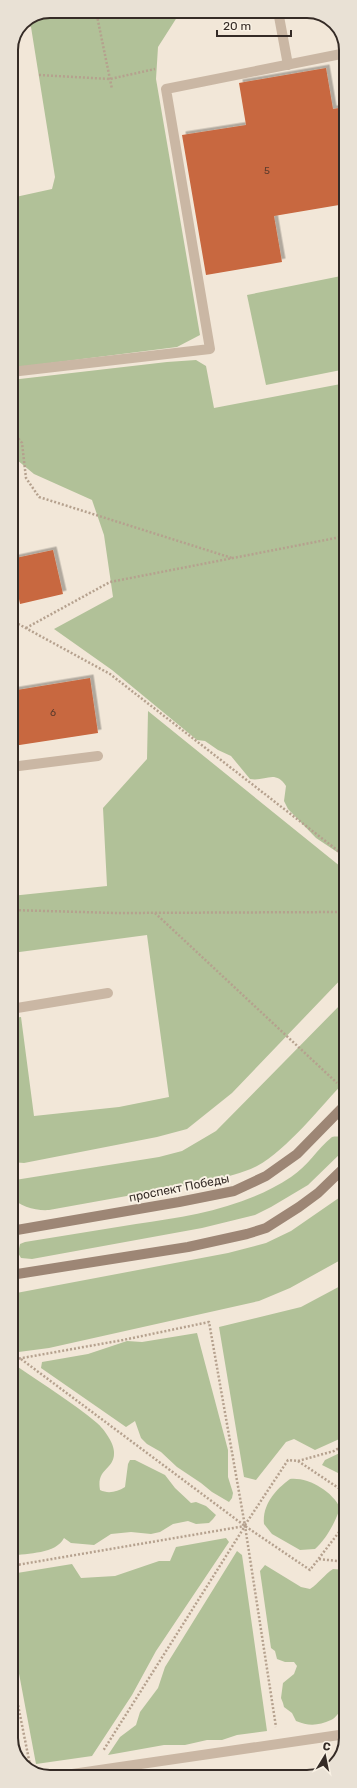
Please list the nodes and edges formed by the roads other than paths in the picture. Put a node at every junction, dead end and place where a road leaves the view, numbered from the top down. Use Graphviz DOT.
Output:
graph roads {
  1 [pos="279,18"];
  2 [pos="339,54"];
  3 [pos="288,65"];
  4 [pos="18,371"];
  5 [pos="98,756"];
  6 [pos="18,766"];
  7 [pos="108,993"];
  8 [pos="18,1008"];
  9 [pos="339,1111"];
  10 [pos="339,1173"];
  11 [pos="18,1230"];
  12 [pos="18,1274"];
  13 [pos="339,1735"];
  14 [pos="91,1770"];
  1 -- 3 [label="lane"];
  2 -- 3 [label="lane"];
  3 -- 4 [label="lane"];
  5 -- 6 [label="lane"];
  7 -- 8 [label="lane"];
  9 -- 11 [label="main road, проспект Победы"];
  10 -- 12 [label="main road"];
  13 -- 14 [label="lane"];
}
